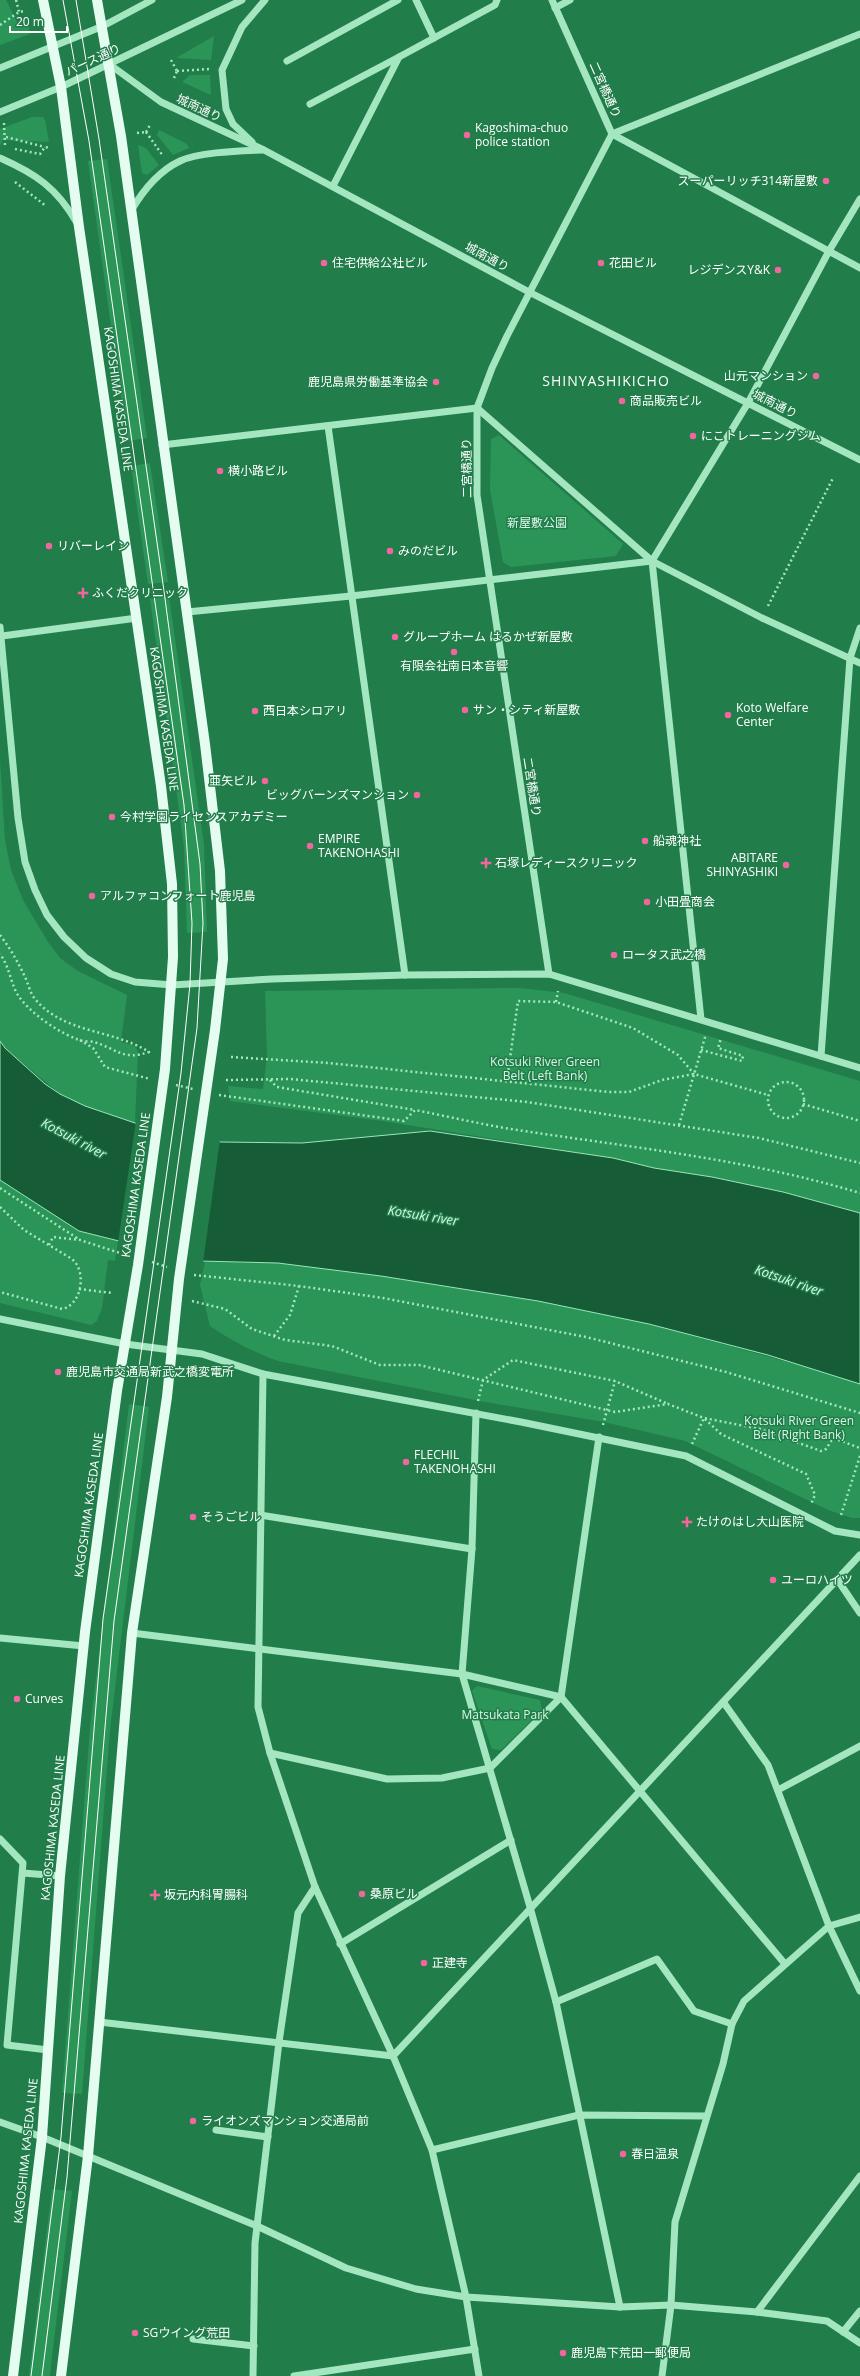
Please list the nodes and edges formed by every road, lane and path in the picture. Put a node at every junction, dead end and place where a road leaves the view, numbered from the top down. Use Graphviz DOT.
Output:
graph roads {
  1 [pos="16,0"];
  2 [pos="43,0"];
  3 [pos="98,0"];
  4 [pos="152,0"];
  5 [pos="242,0"];
  6 [pos="266,0"];
  7 [pos="398,0"];
  8 [pos="416,0"];
  9 [pos="497,0"];
  10 [pos="552,0"];
  11 [pos="570,0"];
  12 [pos="555,8"];
  13 [pos="25,11"];
  14 [pos="20,12"];
  15 [pos="0,25"];
  16 [pos="103,26"];
  17 [pos="860,34"];
  18 [pos="434,38"];
  19 [pos="53,45"];
  20 [pos="399,57"];
  21 [pos="171,60"];
  22 [pos="287,61"];
  23 [pos="110,64"];
  24 [pos="0,68"];
  25 [pos="210,69"];
  26 [pos="177,71"];
  27 [pos="174,78"];
  28 [pos="61,87"];
  29 [pos="310,104"];
  30 [pos="1,114"];
  31 [pos="150,125"];
  32 [pos="146,132"];
  33 [pos="137,133"];
  34 [pos="612,134"];
  35 [pos="6,137"];
  36 [pos="45,147"];
  37 [pos="50,148"];
  38 [pos="13,149"];
  39 [pos="264,150"];
  40 [pos="5,151"];
  41 [pos="0,158"];
  42 [pos="166,160"];
  43 [pos="10,177"];
  44 [pos="333,186"];
  45 [pos="860,199"];
  46 [pos="46,206"];
  47 [pos="130,212"];
  48 [pos="79,227"];
  49 [pos="829,251"];
  50 [pos="860,268"];
  51 [pos="529,292"];
  52 [pos="748,402"];
  53 [pos="477,408"];
  54 [pos="328,426"];
  55 [pos="162,445"];
  56 [pos="860,460"];
  57 [pos="833,478"];
  58 [pos="652,561"];
  59 [pos="489,580"];
  60 [pos="351,596"];
  61 [pos="187,612"];
  62 [pos="137,618"];
  63 [pos="762,618"];
  64 [pos="0,627"];
  65 [pos="860,628"];
  66 [pos="2,636"];
  67 [pos="850,658"];
  68 [pos="860,663"];
  69 [pos="0,935"];
  70 [pos="0,954"];
  71 [pos="549,974"];
  72 [pos="405,975"];
  73 [pos="221,982"];
  74 [pos="172,985"];
  75 [pos="558,992"];
  76 [pos="556,1002"];
  77 [pos="701,1019"];
  78 [pos="706,1035"];
  79 [pos="80,1040"];
  80 [pos="721,1040"];
  81 [pos="701,1050"];
  82 [pos="821,1056"];
  83 [pos="231,1057"];
  84 [pos="860,1068"];
  85 [pos="694,1074"];
  86 [pos="269,1079"];
  87 [pos="154,1080"];
  88 [pos="226,1080"];
  89 [pos="507,1080"];
  90 [pos="169,1084"];
  91 [pos="198,1090"];
  92 [pos="213,1093"];
  93 [pos="768,1095"];
  94 [pos="803,1104"];
  95 [pos="415,1110"];
  96 [pos="860,1121"];
  97 [pos="679,1125"];
  98 [pos="860,1164"];
  99 [pos="0,1188"];
  100 [pos="860,1194"];
  101 [pos="0,1207"];
  102 [pos="80,1240"];
  103 [pos="49,1245"];
  104 [pos="128,1256"];
  105 [pos="150,1262"];
  106 [pos="172,1268"];
  107 [pos="183,1276"];
  108 [pos="299,1286"];
  109 [pos="79,1289"];
  110 [pos="0,1292"];
  111 [pos="112,1293"];
  112 [pos="192,1301"];
  113 [pos="0,1320"];
  114 [pos="274,1336"];
  115 [pos="125,1344"];
  116 [pos="173,1350"];
  117 [pos="263,1374"];
  118 [pos="483,1380"];
  119 [pos="615,1381"];
  120 [pos="478,1400"];
  121 [pos="668,1404"];
  122 [pos="606,1409"];
  123 [pos="476,1413"];
  124 [pos="860,1413"];
  125 [pos="704,1418"];
  126 [pos="604,1422"];
  127 [pos="600,1437"];
  128 [pos="692,1444"];
  129 [pos="860,1448"];
  130 [pos="860,1456"];
  131 [pos="812,1503"];
  132 [pos="260,1515"];
  133 [pos="841,1515"];
  134 [pos="860,1535"];
  135 [pos="472,1549"];
  136 [pos="860,1555"];
  137 [pos="837,1579"];
  138 [pos="860,1613"];
  139 [pos="132,1634"];
  140 [pos="0,1638"];
  141 [pos="84,1646"];
  142 [pos="259,1649"];
  143 [pos="462,1674"];
  144 [pos="561,1696"];
  145 [pos="724,1703"];
  146 [pos="860,1746"];
  147 [pos="270,1753"];
  148 [pos="490,1768"];
  149 [pos="778,1790"];
  150 [pos="639,1791"];
  151 [pos="0,1839"];
  152 [pos="511,1840"];
  153 [pos="23,1873"];
  154 [pos="60,1876"];
  155 [pos="315,1887"];
  156 [pos="530,1906"];
  157 [pos="860,1917"];
  158 [pos="829,1926"];
  159 [pos="340,1944"];
  160 [pos="785,1964"];
  161 [pos="860,1991"];
  162 [pos="556,2002"];
  163 [pos="99,2022"];
  164 [pos="732,2024"];
  165 [pos="279,2042"];
  166 [pos="48,2050"];
  167 [pos="393,2056"];
  168 [pos="579,2115"];
  169 [pos="706,2116"];
  170 [pos="0,2122"];
  171 [pos="216,2130"];
  172 [pos="42,2137"];
  173 [pos="268,2137"];
  174 [pos="432,2150"];
  175 [pos="88,2156"];
  176 [pos="860,2176"];
  177 [pos="257,2226"];
  178 [pos="466,2297"];
  179 [pos="670,2305"];
  180 [pos="620,2307"];
  181 [pos="860,2310"];
  182 [pos="757,2312"];
  183 [pos="843,2332"];
  184 [pos="193,2339"];
  185 [pos="860,2343"];
  186 [pos="254,2346"];
  187 [pos="475,2349"];
  188 [pos="13,2376"];
  189 [pos="61,2376"];
  190 [pos="253,2376"];
  191 [pos="294,2376"];
  192 [pos="479,2376"];
  193 [pos="662,2376"];
  1 -- 14 [label="path"];
  2 -- 19 [label="main road, KAGOSHIMA KASEDA LINE"];
  3 -- 16 [label="main road"];
  4 -- 16 [label="street"];
  5 -- 23 [label="street, パース通り"];
  6 -- 39 [label="street"];
  7 -- 22 [label="street"];
  8 -- 18 [label="street"];
  9 -- 18 [label="street"];
  10 -- 12 [label="street, 二宮橋通り"];
  11 -- 12 [label="street"];
  12 -- 34 [label="street, 二宮橋通り"];
  13 -- 14 [label="path"];
  14 -- 15 [label="path"];
  16 -- 19 [label="street"];
  16 -- 23 [label="main road"];
  17 -- 34 [label="street"];
  18 -- 20 [label="street"];
  19 -- 24 [label="street"];
  19 -- 28 [label="main road, KAGOSHIMA KASEDA LINE"];
  20 -- 29 [label="street"];
  20 -- 44 [label="street"];
  21 -- 26 [label="path"];
  23 -- 28 [label="street, パース通り"];
  23 -- 39 [label="street, 城南通り"];
  23 -- 47 [label="main road"];
  25 -- 26 [label="path"];
  26 -- 27 [label="path"];
  28 -- 30 [label="street, パース通り"];
  28 -- 48 [label="main road, KAGOSHIMA KASEDA LINE"];
  30 -- 35 [label="path"];
  31 -- 32 [label="path"];
  32 -- 33 [label="path"];
  32 -- 42 [label="path"];
  34 -- 49 [label="street"];
  34 -- 51 [label="street, 二宮橋通り"];
  35 -- 36 [label="path"];
  35 -- 40 [label="path"];
  36 -- 37 [label="path"];
  36 -- 38 [label="path"];
  39 -- 44 [label="street, 城南通り"];
  39 -- 47 [label="street"];
  41 -- 48 [label="street"];
  43 -- 46 [label="path"];
  44 -- 51 [label="street, 城南通り"];
  45 -- 49 [label="street"];
  47 -- 55 [label="main road"];
  48 -- 62 [label="main road, KAGOSHIMA KASEDA LINE"];
  49 -- 50 [label="street"];
  49 -- 52 [label="street"];
  51 -- 52 [label="street, 城南通り"];
  51 -- 53 [label="street, 二宮橋通り"];
  52 -- 56 [label="street, 城南通り"];
  52 -- 58 [label="street"];
  53 -- 54 [label="street"];
  53 -- 58 [label="street"];
  53 -- 59 [label="street, 二宮橋通り"];
  54 -- 55 [label="street"];
  54 -- 60 [label="street"];
  55 -- 61 [label="main road"];
  57 -- 63 [label="path"];
  58 -- 59 [label="street"];
  58 -- 63 [label="street"];
  58 -- 77 [label="street"];
  59 -- 60 [label="street"];
  59 -- 71 [label="street, 二宮橋通り"];
  60 -- 61 [label="street"];
  60 -- 72 [label="street"];
  61 -- 73 [label="main road"];
  62 -- 66 [label="street"];
  62 -- 74 [label="main road, KAGOSHIMA KASEDA LINE"];
  63 -- 67 [label="street"];
  64 -- 66 [label="street"];
  65 -- 67 [label="street"];
  66 -- 74 [label="street"];
  67 -- 68 [label="street"];
  67 -- 82 [label="street"];
  69 -- 79 [label="path"];
  70 -- 79 [label="path"];
  71 -- 72 [label="street"];
  71 -- 77 [label="street"];
  72 -- 73 [label="street"];
  73 -- 74 [label="street"];
  73 -- 107 [label="main road"];
  74 -- 115 [label="main road, KAGOSHIMA KASEDA LINE"];
  75 -- 76 [label="path"];
  76 -- 85 [label="path"];
  76 -- 89 [label="path"];
  77 -- 82 [label="street"];
  78 -- 81 [label="path"];
  79 -- 87 [label="path"];
  80 -- 81 [label="path"];
  81 -- 85 [label="path"];
  82 -- 84 [label="street"];
  83 -- 89 [label="path"];
  85 -- 89 [label="path"];
  85 -- 93 [label="path"];
  85 -- 97 [label="path"];
  86 -- 88 [label="path"];
  86 -- 95 [label="path"];
  86 -- 97 [label="path"];
  90 -- 91 [label="path"];
  92 -- 95 [label="path"];
  93 -- 94 [label="path"];
  93 -- 94 [label="path"];
  94 -- 96 [label="path"];
  95 -- 100 [label="path"];
  97 -- 98 [label="path"];
  99 -- 102 [label="path"];
  101 -- 103 [label="path"];
  102 -- 103 [label="path"];
  102 -- 104 [label="path"];
  103 -- 109 [label="path"];
  105 -- 106 [label="path"];
  107 -- 108 [label="path"];
  107 -- 116 [label="main road"];
  108 -- 114 [label="path"];
  108 -- 124 [label="path"];
  109 -- 110 [label="path"];
  109 -- 111 [label="path"];
  112 -- 114 [label="path"];
  113 -- 115 [label="street"];
  114 -- 118 [label="path"];
  115 -- 116 [label="street"];
  115 -- 141 [label="main road, KAGOSHIMA KASEDA LINE"];
  116 -- 117 [label="street"];
  116 -- 139 [label="main road"];
  117 -- 123 [label="street"];
  117 -- 132 [label="street"];
  118 -- 119 [label="path"];
  118 -- 120 [label="path"];
  118 -- 122 [label="path"];
  119 -- 121 [label="path"];
  119 -- 122 [label="path"];
  121 -- 122 [label="path"];
  121 -- 125 [label="path"];
  122 -- 126 [label="path"];
  123 -- 127 [label="street"];
  123 -- 135 [label="street"];
  125 -- 128 [label="path"];
  125 -- 129 [label="path"];
  125 -- 131 [label="path"];
  127 -- 134 [label="street"];
  127 -- 144 [label="street"];
  130 -- 133 [label="path"];
  132 -- 135 [label="street"];
  132 -- 142 [label="street"];
  135 -- 143 [label="street"];
  136 -- 137 [label="street"];
  137 -- 138 [label="street"];
  137 -- 145 [label="street"];
  139 -- 142 [label="street"];
  139 -- 163 [label="main road"];
  140 -- 141 [label="street"];
  141 -- 154 [label="main road, KAGOSHIMA KASEDA LINE"];
  142 -- 143 [label="street"];
  142 -- 147 [label="street"];
  143 -- 144 [label="street"];
  143 -- 148 [label="street"];
  144 -- 148 [label="street"];
  144 -- 150 [label="street"];
  145 -- 149 [label="street"];
  145 -- 150 [label="street"];
  146 -- 149 [label="street"];
  147 -- 148 [label="street"];
  147 -- 155 [label="street"];
  148 -- 152 [label="street"];
  149 -- 158 [label="street"];
  150 -- 156 [label="street"];
  150 -- 160 [label="street"];
  151 -- 153 [label="street"];
  152 -- 156 [label="street"];
  152 -- 159 [label="street"];
  153 -- 154 [label="street"];
  153 -- 166 [label="street"];
  154 -- 166 [label="main road, KAGOSHIMA KASEDA LINE"];
  155 -- 159 [label="street"];
  155 -- 165 [label="street"];
  156 -- 162 [label="street"];
  156 -- 167 [label="street"];
  157 -- 158 [label="street"];
  158 -- 160 [label="street"];
  158 -- 161 [label="street"];
  159 -- 167 [label="street"];
  160 -- 164 [label="street"];
  162 -- 164 [label="street"];
  162 -- 168 [label="street"];
  163 -- 165 [label="street"];
  163 -- 175 [label="main road"];
  164 -- 169 [label="street"];
  165 -- 167 [label="street"];
  165 -- 173 [label="street"];
  166 -- 172 [label="main road, KAGOSHIMA KASEDA LINE"];
  167 -- 174 [label="street"];
  168 -- 169 [label="street"];
  168 -- 174 [label="street"];
  168 -- 180 [label="street"];
  169 -- 179 [label="street"];
  170 -- 172 [label="street"];
  171 -- 173 [label="street"];
  172 -- 175 [label="street"];
  172 -- 188 [label="main road, KAGOSHIMA KASEDA LINE"];
  173 -- 177 [label="street"];
  174 -- 178 [label="street"];
  175 -- 177 [label="street"];
  175 -- 189 [label="main road"];
  176 -- 182 [label="street"];
  177 -- 178 [label="street"];
  177 -- 186 [label="street"];
  178 -- 180 [label="street"];
  178 -- 187 [label="street"];
  179 -- 180 [label="street"];
  179 -- 182 [label="street"];
  179 -- 193 [label="street"];
  181 -- 183 [label="street"];
  182 -- 183 [label="street"];
  183 -- 185 [label="street"];
  184 -- 186 [label="street"];
  186 -- 190 [label="street"];
  187 -- 191 [label="street"];
  187 -- 192 [label="street"];
}
